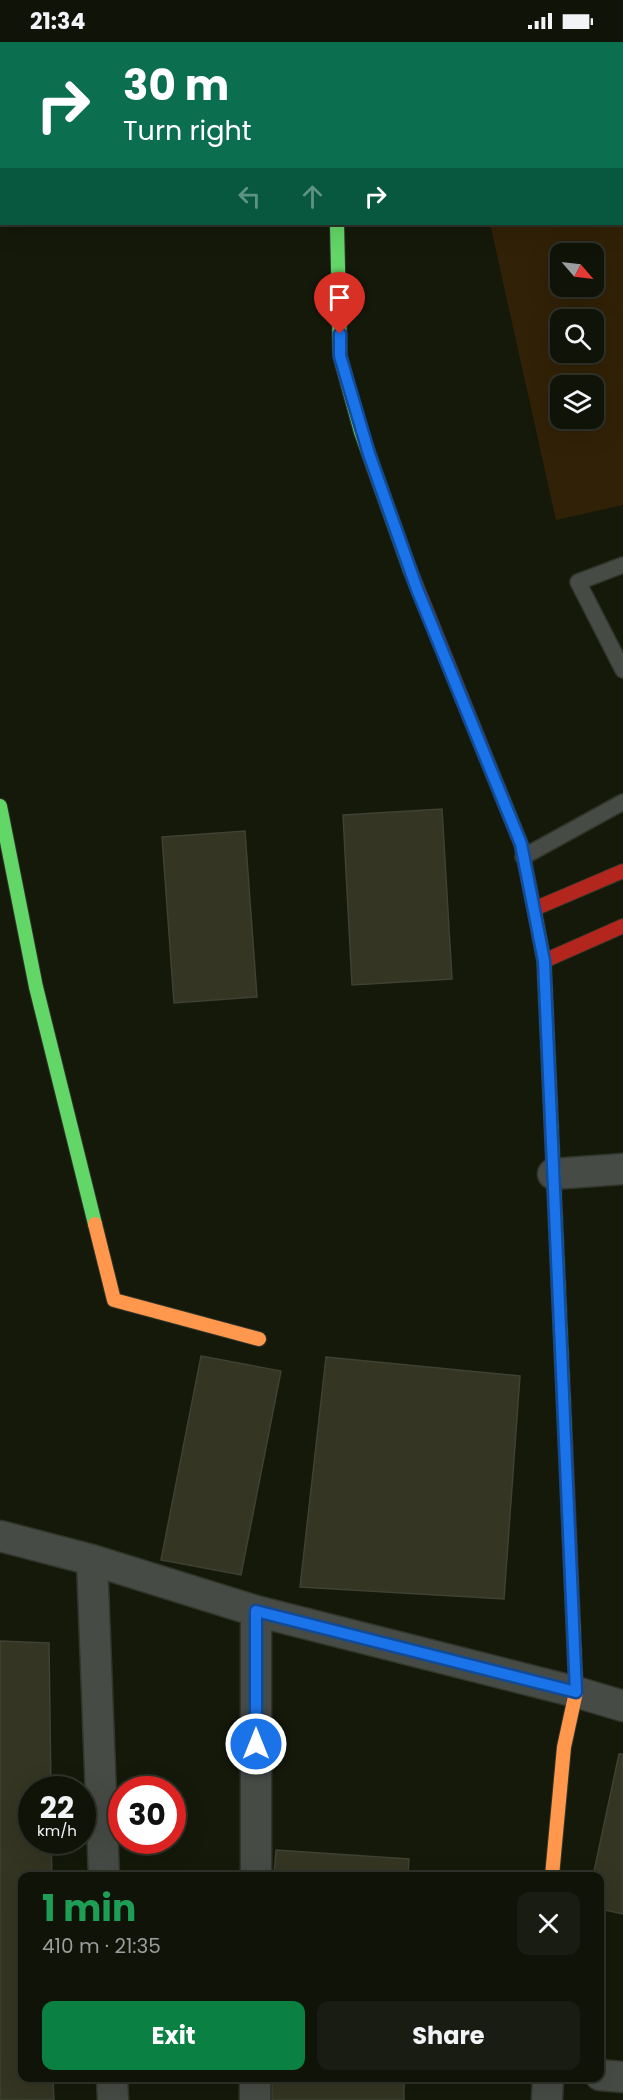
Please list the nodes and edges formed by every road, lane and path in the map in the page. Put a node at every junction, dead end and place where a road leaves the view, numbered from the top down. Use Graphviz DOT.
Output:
graph roads {
  1 [pos="337,225"];
  2 [pos="623,565"];
  3 [pos="623,670"];
  4 [pos="623,802"];
  5 [pos="0,806"];
  6 [pos="524,857"];
  7 [pos="623,872"];
  8 [pos="534,909"];
  9 [pos="623,926"];
  10 [pos="544,961"];
  11 [pos="623,1168"];
  12 [pos="554,1174"];
  13 [pos="260,1339"];
  14 [pos="0,1536"];
  15 [pos="92,1560"];
  16 [pos="256,1611"];
  17 [pos="576,1692"];
  18 [pos="623,1706"];
  19 [pos="104,1872"];
  20 [pos="256,1872"];
  21 [pos="552,1872"];
  22 [pos="604,2075"];
  23 [pos="623,2077"];
  24 [pos="112,2082"];
  25 [pos="255,2082"];
  26 [pos="548,2082"];
  27 [pos="113,2100"];
  28 [pos="255,2100"];
  29 [pos="547,2100"];
  1 -- 6 [label="street"];
  2 -- 3 [label="lane"];
  4 -- 6 [label="lane"];
  5 -- 13 [label="street"];
  6 -- 8 [label="street"];
  7 -- 8 [label="street"];
  8 -- 10 [label="street"];
  9 -- 10 [label="street"];
  10 -- 12 [label="street"];
  11 -- 12 [label="street"];
  12 -- 17 [label="street"];
  14 -- 15 [label="street"];
  15 -- 16 [label="street"];
  15 -- 19 [label="street"];
  16 -- 17 [label="street"];
  16 -- 20 [label="street"];
  17 -- 18 [label="street"];
  17 -- 21 [label="street"];
  22 -- 23 [label="street"];
  24 -- 27 [label="street"];
  25 -- 28 [label="street"];
  26 -- 29 [label="street"];
}
